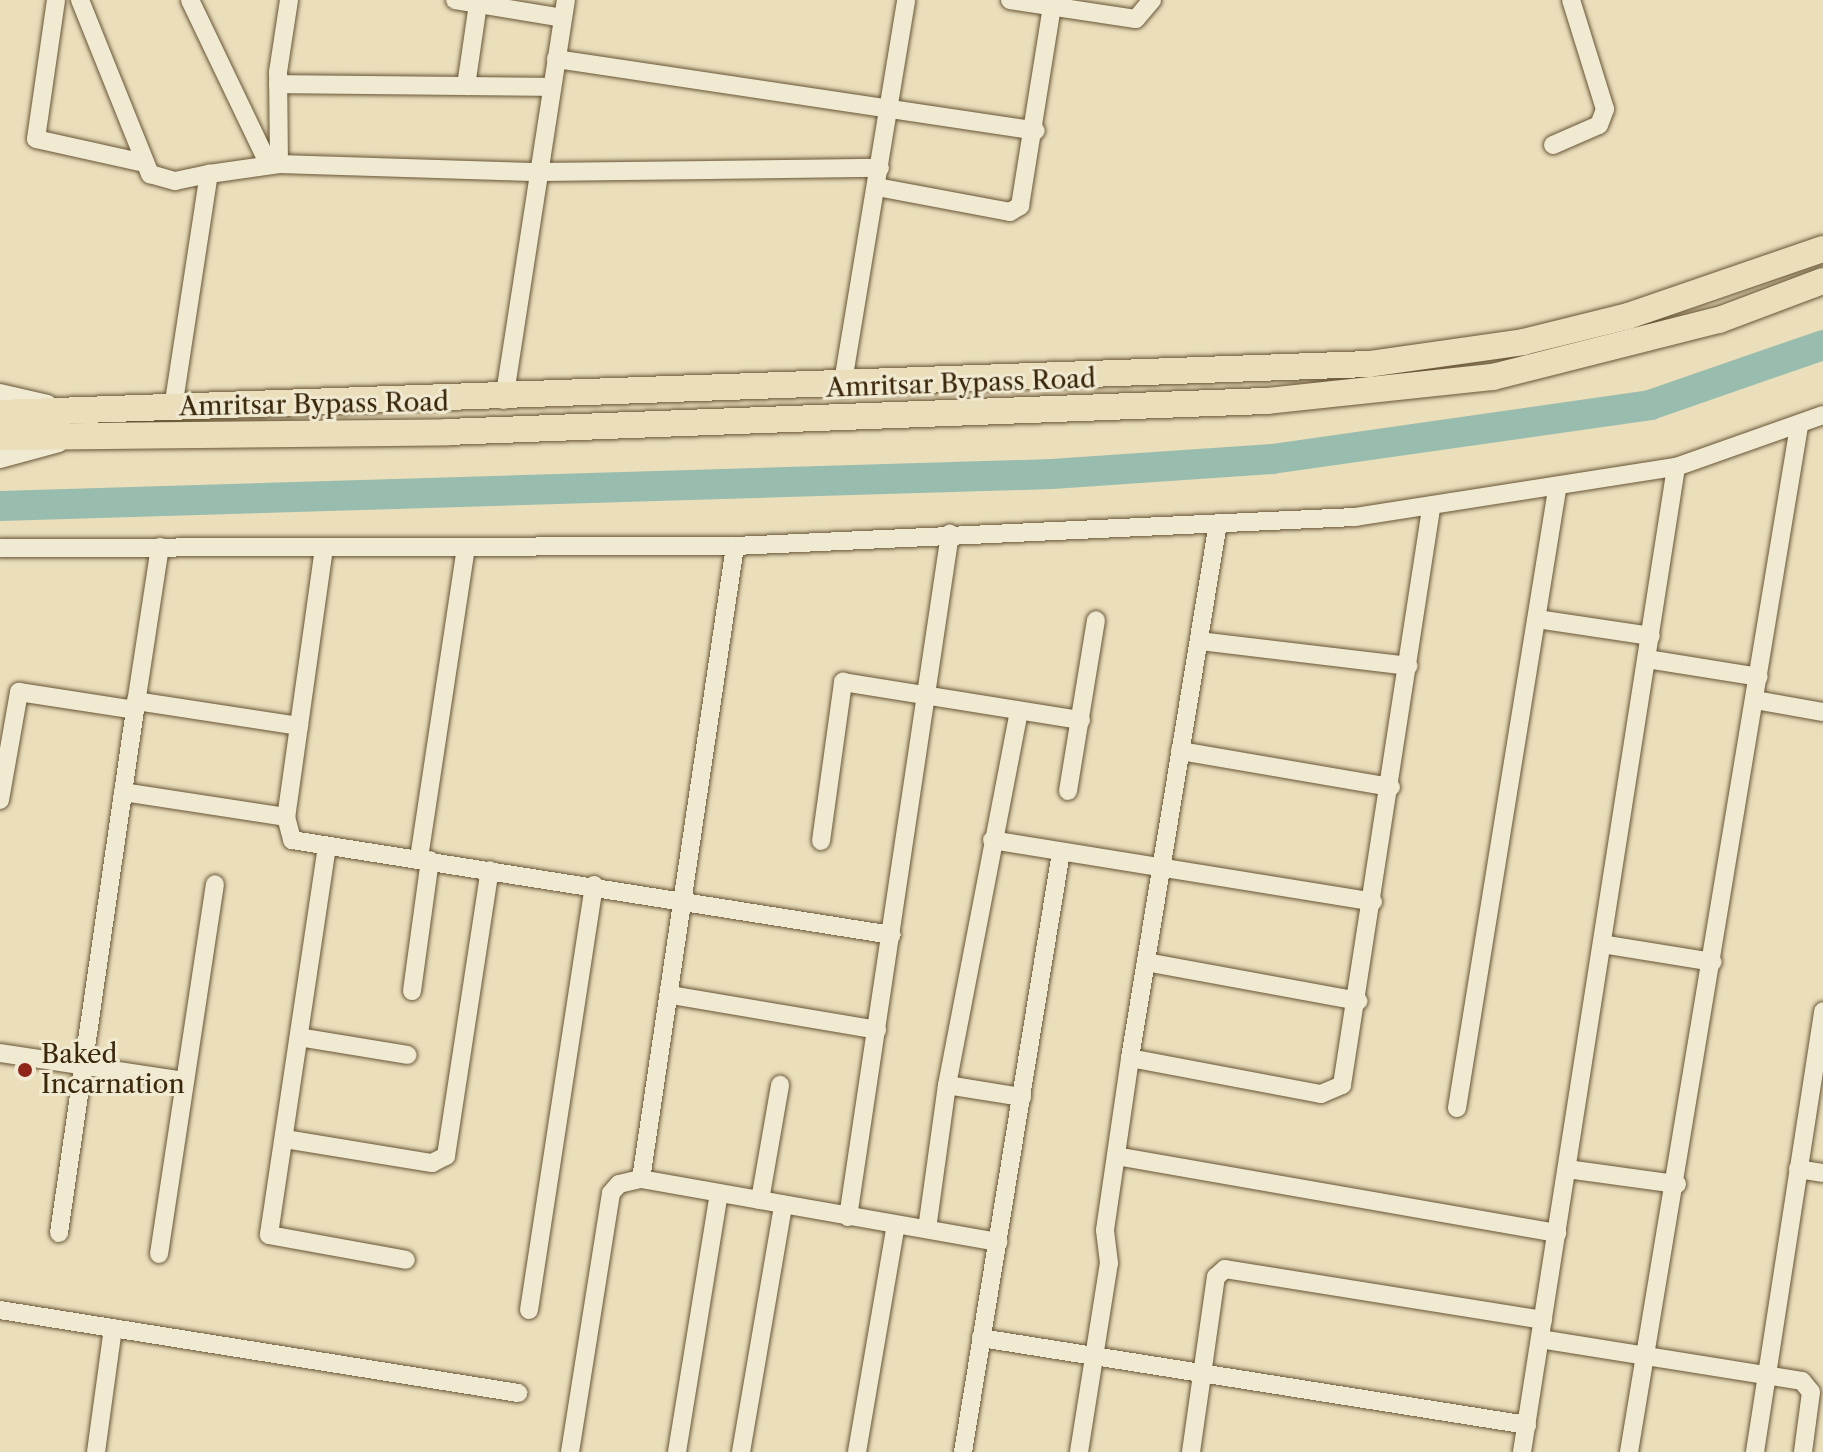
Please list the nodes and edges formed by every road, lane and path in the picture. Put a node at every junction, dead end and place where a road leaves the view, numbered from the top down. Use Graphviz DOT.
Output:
graph roads {
  1 [pos="56,0"];
  2 [pos="80,0"];
  3 [pos="190,0"];
  4 [pos="289,0"];
  5 [pos="455,0"];
  6 [pos="906,0"];
  7 [pos="1010,0"];
  8 [pos="1152,0"];
  9 [pos="1571,0"];
  10 [pos="1052,3"];
  11 [pos="478,4"];
  12 [pos="565,9"];
  13 [pos="556,59"];
  14 [pos="278,84"];
  15 [pos="466,86"];
  16 [pos="552,87"];
  17 [pos="889,109"];
  18 [pos="1036,131"];
  19 [pos="1553,145"];
  20 [pos="144,163"];
  21 [pos="274,165"];
  22 [pos="880,168"];
  23 [pos="540,172"];
  24 [pos="209,174"];
  25 [pos="877,187"];
  26 [pos="1823,249"];
  27 [pos="1823,281"];
  28 [pos="842,388"];
  29 [pos="0,393"];
  30 [pos="504,400"];
  31 [pos="173,408"];
  32 [pos="0,413"];
  33 [pos="1823,415"];
  34 [pos="86,424"];
  35 [pos="1799,426"];
  36 [pos="0,437"];
  37 [pos="0,459"];
  38 [pos="1676,467"];
  39 [pos="1557,490"];
  40 [pos="1431,509"];
  41 [pos="1218,523"];
  42 [pos="950,534"];
  43 [pos="735,546"];
  44 [pos="160,547"];
  45 [pos="0,548"];
  46 [pos="324,548"];
  47 [pos="466,549"];
  48 [pos="1537,619"];
  49 [pos="1096,620"];
  50 [pos="1651,636"];
  51 [pos="1199,641"];
  52 [pos="1647,659"];
  53 [pos="1409,666"];
  54 [pos="1759,677"];
  55 [pos="927,695"];
  56 [pos="1755,700"];
  57 [pos="135,706"];
  58 [pos="1019,711"];
  59 [pos="1823,712"];
  60 [pos="1081,720"];
  61 [pos="299,726"];
  62 [pos="1180,751"];
  63 [pos="1391,787"];
  64 [pos="1068,791"];
  65 [pos="123,792"];
  66 [pos="0,800"];
  67 [pos="286,817"];
  68 [pos="992,840"];
  69 [pos="821,841"];
  70 [pos="327,846"];
  71 [pos="1061,852"];
  72 [pos="424,859"];
  73 [pos="1164,866"];
  74 [pos="490,870"];
  75 [pos="215,884"];
  76 [pos="594,885"];
  77 [pos="687,899"];
  78 [pos="1373,902"];
  79 [pos="892,935"];
  80 [pos="1602,944"];
  81 [pos="1146,962"];
  82 [pos="1713,962"];
  83 [pos="412,991"];
  84 [pos="671,995"];
  85 [pos="1358,1001"];
  86 [pos="1823,1011"];
  87 [pos="877,1030"];
  88 [pos="299,1037"];
  89 [pos="0,1053"];
  90 [pos="408,1055"];
  91 [pos="1130,1058"];
  92 [pos="85,1067"];
  93 [pos="1818,1070"];
  94 [pos="185,1081"];
  95 [pos="780,1085"];
  96 [pos="947,1085"];
  97 [pos="1022,1097"];
  98 [pos="1457,1108"];
  99 [pos="285,1139"];
  100 [pos="1116,1156"];
  101 [pos="1567,1169"];
  102 [pos="1798,1169"];
  103 [pos="1823,1173"];
  104 [pos="641,1179"];
  105 [pos="1677,1184"];
  106 [pos="719,1193"];
  107 [pos="760,1200"];
  108 [pos="783,1205"];
  109 [pos="848,1217"];
  110 [pos="896,1225"];
  111 [pos="927,1229"];
  112 [pos="59,1233"];
  113 [pos="1557,1233"];
  114 [pos="998,1242"];
  115 [pos="159,1254"];
  116 [pos="406,1260"];
  117 [pos="0,1310"];
  118 [pos="529,1310"];
  119 [pos="1543,1320"];
  120 [pos="113,1328"];
  121 [pos="981,1338"];
  122 [pos="1540,1339"];
  123 [pos="1646,1354"];
  124 [pos="1094,1357"];
  125 [pos="1767,1373"];
  126 [pos="1203,1374"];
  127 [pos="518,1393"];
  128 [pos="1527,1425"];
  129 [pos="96,1452"];
  130 [pos="570,1452"];
  131 [pos="677,1452"];
  132 [pos="741,1452"];
  133 [pos="857,1452"];
  134 [pos="963,1452"];
  135 [pos="1079,1452"];
  136 [pos="1191,1452"];
  137 [pos="1522,1452"];
  138 [pos="1629,1452"];
  139 [pos="1755,1452"];
  140 [pos="1803,1452"];
  1 -- 20 [label="street"];
  2 -- 20 [label="street"];
  3 -- 21 [label="street"];
  4 -- 14 [label="street"];
  5 -- 11 [label="street"];
  6 -- 17 [label="street"];
  7 -- 10 [label="street"];
  8 -- 10 [label="street"];
  9 -- 19 [label="street"];
  10 -- 18 [label="street"];
  11 -- 12 [label="street"];
  11 -- 15 [label="street"];
  12 -- 13 [label="street"];
  13 -- 16 [label="street"];
  13 -- 17 [label="street"];
  14 -- 15 [label="street"];
  14 -- 21 [label="street"];
  15 -- 16 [label="street"];
  16 -- 23 [label="street"];
  17 -- 18 [label="street"];
  17 -- 22 [label="street"];
  18 -- 25 [label="street"];
  20 -- 24 [label="street"];
  21 -- 23 [label="street"];
  21 -- 24 [label="street"];
  22 -- 23 [label="street"];
  22 -- 25 [label="street"];
  23 -- 30 [label="street"];
  24 -- 31 [label="street"];
  25 -- 28 [label="street"];
  26 -- 28 [label="highway, Amritsar Bypass Road"];
  27 -- 34 [label="highway, Amritsar Bypass Road"];
  28 -- 30 [label="highway, Amritsar Bypass Road"];
  29 -- 34 [label="street"];
  30 -- 31 [label="highway, Amritsar Bypass Road"];
  31 -- 34 [label="highway, Amritsar Bypass Road"];
  32 -- 34 [label="highway"];
  33 -- 35 [label="street"];
  34 -- 36 [label="highway"];
  34 -- 37 [label="street"];
  35 -- 38 [label="street"];
  35 -- 54 [label="street"];
  38 -- 39 [label="street"];
  38 -- 50 [label="street"];
  39 -- 40 [label="street"];
  39 -- 48 [label="street"];
  40 -- 41 [label="street"];
  40 -- 53 [label="street"];
  41 -- 42 [label="street"];
  41 -- 51 [label="street"];
  42 -- 43 [label="street"];
  42 -- 55 [label="street"];
  43 -- 47 [label="street"];
  43 -- 77 [label="street"];
  44 -- 45 [label="street"];
  44 -- 46 [label="street"];
  44 -- 57 [label="street"];
  46 -- 47 [label="street"];
  46 -- 61 [label="street"];
  47 -- 72 [label="street"];
  48 -- 50 [label="street"];
  48 -- 98 [label="street"];
  49 -- 60 [label="street"];
  50 -- 52 [label="street"];
  51 -- 53 [label="street"];
  51 -- 62 [label="street"];
  52 -- 54 [label="street"];
  52 -- 80 [label="street"];
  53 -- 63 [label="street"];
  54 -- 56 [label="street"];
  55 -- 58 [label="street"];
  55 -- 69 [label="street"];
  55 -- 79 [label="street"];
  56 -- 59 [label="street"];
  56 -- 82 [label="street"];
  57 -- 61 [label="street"];
  57 -- 65 [label="street"];
  57 -- 66 [label="street"];
  58 -- 60 [label="street"];
  58 -- 68 [label="street"];
  60 -- 64 [label="street"];
  61 -- 67 [label="street"];
  62 -- 63 [label="street"];
  62 -- 73 [label="street"];
  63 -- 78 [label="street"];
  65 -- 67 [label="street"];
  65 -- 92 [label="street"];
  67 -- 70 [label="street"];
  68 -- 71 [label="street"];
  68 -- 96 [label="street"];
  70 -- 72 [label="street"];
  70 -- 88 [label="street"];
  71 -- 73 [label="street"];
  71 -- 97 [label="street"];
  72 -- 74 [label="street"];
  72 -- 83 [label="street"];
  73 -- 78 [label="street"];
  73 -- 81 [label="street"];
  74 -- 76 [label="street"];
  74 -- 99 [label="street"];
  75 -- 94 [label="street"];
  76 -- 77 [label="street"];
  76 -- 118 [label="street"];
  77 -- 79 [label="street"];
  77 -- 84 [label="street"];
  78 -- 85 [label="street"];
  79 -- 87 [label="street"];
  80 -- 82 [label="street"];
  80 -- 101 [label="street"];
  81 -- 85 [label="street"];
  81 -- 91 [label="street"];
  82 -- 105 [label="street"];
  84 -- 87 [label="street"];
  84 -- 104 [label="street"];
  85 -- 91 [label="street"];
  86 -- 93 [label="street"];
  87 -- 109 [label="street"];
  88 -- 90 [label="street"];
  88 -- 99 [label="street"];
  89 -- 92 [label="street"];
  91 -- 100 [label="street"];
  92 -- 94 [label="street"];
  92 -- 112 [label="street"];
  93 -- 102 [label="street"];
  94 -- 115 [label="street"];
  95 -- 107 [label="street"];
  96 -- 97 [label="street"];
  96 -- 111 [label="street"];
  97 -- 114 [label="street"];
  99 -- 116 [label="street"];
  100 -- 113 [label="street"];
  100 -- 124 [label="street"];
  101 -- 105 [label="street"];
  101 -- 113 [label="street"];
  102 -- 103 [label="street"];
  102 -- 125 [label="street"];
  104 -- 106 [label="street"];
  104 -- 130 [label="street"];
  105 -- 123 [label="street"];
  106 -- 107 [label="street"];
  106 -- 131 [label="street"];
  107 -- 108 [label="street"];
  108 -- 109 [label="street"];
  108 -- 132 [label="street"];
  109 -- 110 [label="street"];
  110 -- 111 [label="street"];
  110 -- 133 [label="street"];
  111 -- 114 [label="street"];
  113 -- 119 [label="street"];
  114 -- 121 [label="street"];
  117 -- 120 [label="street"];
  119 -- 122 [label="street"];
  119 -- 126 [label="street"];
  120 -- 127 [label="street"];
  120 -- 129 [label="street"];
  121 -- 124 [label="street"];
  121 -- 134 [label="street"];
  122 -- 123 [label="street"];
  122 -- 128 [label="street"];
  123 -- 125 [label="street"];
  123 -- 138 [label="street"];
  124 -- 126 [label="street"];
  124 -- 135 [label="street"];
  125 -- 139 [label="street"];
  125 -- 140 [label="street"];
  126 -- 128 [label="street"];
  126 -- 136 [label="street"];
  128 -- 137 [label="street"];
}
